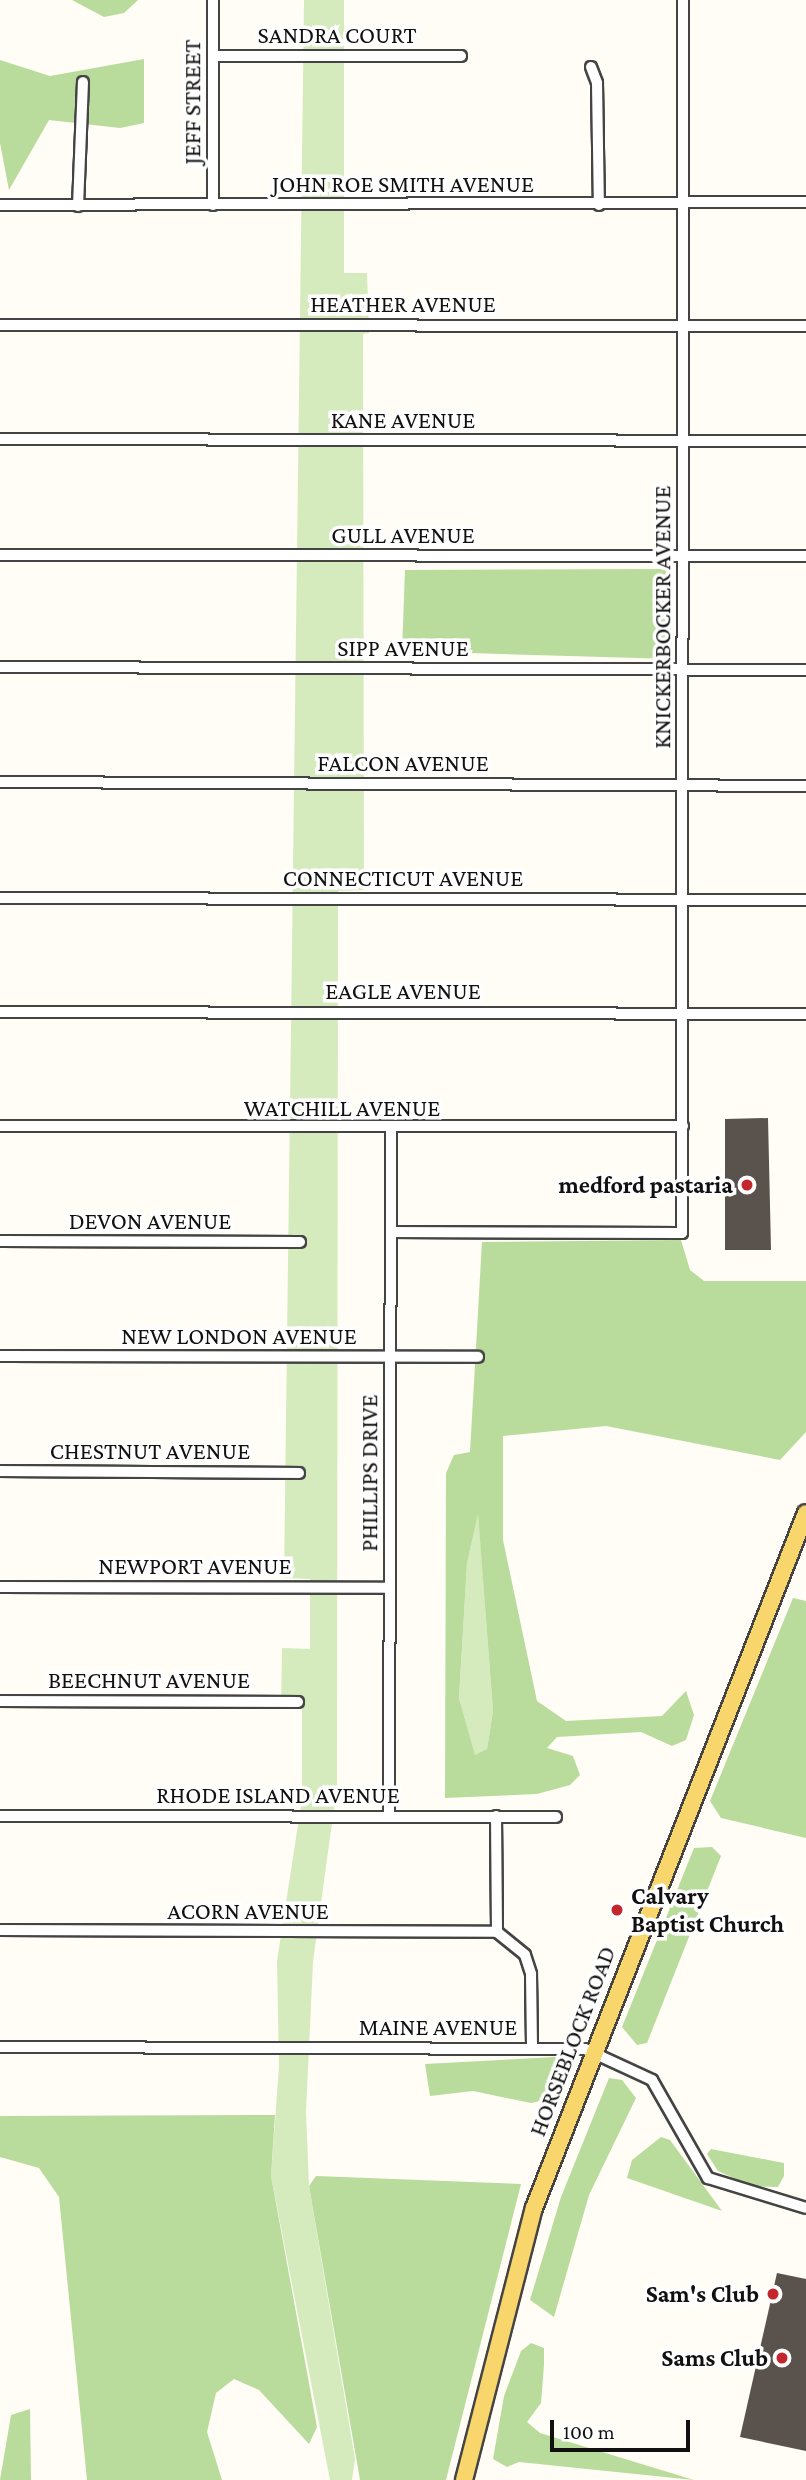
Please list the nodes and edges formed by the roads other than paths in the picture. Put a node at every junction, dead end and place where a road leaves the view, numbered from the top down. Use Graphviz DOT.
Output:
graph roads {
  1 [pos="213,0"];
  2 [pos="683,0"];
  3 [pos="214,56"];
  4 [pos="461,56"];
  5 [pos="591,67"];
  6 [pos="83,82"];
  7 [pos="806,202"];
  8 [pos="0,205"];
  9 [pos="213,205"];
  10 [pos="599,205"];
  11 [pos="78,206"];
  12 [pos="684,206"];
  13 [pos="0,325"];
  14 [pos="684,325"];
  15 [pos="806,326"];
  16 [pos="0,439"];
  17 [pos="682,441"];
  18 [pos="806,441"];
  19 [pos="0,555"];
  20 [pos="682,556"];
  21 [pos="806,556"];
  22 [pos="0,667"];
  23 [pos="684,670"];
  24 [pos="806,670"];
  25 [pos="0,782"];
  26 [pos="682,785"];
  27 [pos="806,786"];
  28 [pos="0,898"];
  29 [pos="682,900"];
  30 [pos="806,900"];
  31 [pos="0,1012"];
  32 [pos="682,1013"];
  33 [pos="806,1014"];
  34 [pos="0,1126"];
  35 [pos="683,1126"];
  36 [pos="391,1130"];
  37 [pos="391,1232"];
  38 [pos="0,1241"];
  39 [pos="300,1242"];
  40 [pos="0,1356"];
  41 [pos="390,1357"];
  42 [pos="478,1357"];
  43 [pos="0,1471"];
  44 [pos="299,1473"];
  45 [pos="806,1513"];
  46 [pos="0,1587"];
  47 [pos="390,1588"];
  48 [pos="0,1701"];
  49 [pos="298,1702"];
  50 [pos="389,1815"];
  51 [pos="0,1816"];
  52 [pos="496,1816"];
  53 [pos="556,1817"];
  54 [pos="0,1930"];
  55 [pos="497,1931"];
  56 [pos="0,2047"];
  57 [pos="532,2048"];
  58 [pos="592,2051"];
  59 [pos="806,2208"];
  60 [pos="464,2480"];
  1 -- 3 [label="street, JEFF STREET"];
  2 -- 12 [label="street, KNICKERBOCKER AVENUE"];
  3 -- 4 [label="street, SANDRA COURT"];
  3 -- 9 [label="street, JEFF STREET"];
  5 -- 10 [label="street"];
  6 -- 11 [label="street"];
  7 -- 12 [label="street, JOHN ROE SMITH AVENUE"];
  8 -- 11 [label="street, JOHN ROE SMITH AVENUE"];
  9 -- 10 [label="street, JOHN ROE SMITH AVENUE"];
  9 -- 11 [label="street, JOHN ROE SMITH AVENUE"];
  10 -- 12 [label="street, JOHN ROE SMITH AVENUE"];
  12 -- 14 [label="street, KNICKERBOCKER AVENUE"];
  13 -- 14 [label="street, HEATHER AVENUE"];
  14 -- 15 [label="street, HEATHER AVENUE"];
  14 -- 17 [label="street, KNICKERBOCKER AVENUE"];
  16 -- 17 [label="street, KANE AVENUE"];
  17 -- 18 [label="street, KANE AVENUE"];
  17 -- 20 [label="street, KNICKERBOCKER AVENUE"];
  19 -- 20 [label="street, GULL AVENUE"];
  20 -- 21 [label="street, GULL AVENUE"];
  20 -- 23 [label="street, KNICKERBOCKER AVENUE"];
  22 -- 23 [label="street, SIPP AVENUE"];
  23 -- 24 [label="street, SIPP AVENUE"];
  23 -- 26 [label="street, KNICKERBOCKER AVENUE"];
  25 -- 26 [label="street, FALCON AVENUE"];
  26 -- 27 [label="street, FALCON AVENUE"];
  26 -- 29 [label="street, KNICKERBOCKER AVENUE"];
  28 -- 29 [label="street, CONNECTICUT AVENUE"];
  29 -- 30 [label="street, CONNECTICUT AVENUE"];
  29 -- 32 [label="street, KNICKERBOCKER AVENUE"];
  31 -- 32 [label="street, EAGLE AVENUE"];
  32 -- 33 [label="street, EAGLE AVENUE"];
  32 -- 35 [label="street, KNICKERBOCKER AVENUE"];
  34 -- 36 [label="street, WATCHILL AVENUE"];
  35 -- 36 [label="street, WATCHILL AVENUE"];
  35 -- 37 [label="street, KNICKERBOCKER AVENUE"];
  36 -- 37 [label="street, PHILLIPS DRIVE"];
  37 -- 41 [label="street, PHILLIPS DRIVE"];
  38 -- 39 [label="street, DEVON AVENUE"];
  40 -- 41 [label="street, NEW LONDON AVENUE"];
  41 -- 42 [label="street, NEW LONDON AVENUE"];
  41 -- 47 [label="street, PHILLIPS DRIVE"];
  43 -- 44 [label="street, CHESTNUT AVENUE"];
  45 -- 58 [label="main road, HORSEBLOCK ROAD"];
  46 -- 47 [label="street, NEWPORT AVENUE"];
  47 -- 50 [label="street, PHILLIPS DRIVE"];
  48 -- 49 [label="street, BEECHNUT AVENUE"];
  50 -- 51 [label="street, RHODE ISLAND AVENUE"];
  50 -- 52 [label="street, RHODE ISLAND AVENUE"];
  52 -- 53 [label="street, RHODE ISLAND AVENUE"];
  52 -- 55 [label="street"];
  54 -- 55 [label="street, ACORN AVENUE"];
  55 -- 57 [label="street"];
  56 -- 57 [label="street, MAINE AVENUE"];
  57 -- 58 [label="street, MAINE AVENUE"];
  58 -- 59 [label="street, MAINE AVENUE"];
  58 -- 60 [label="main road, HORSEBLOCK ROAD"];
}
